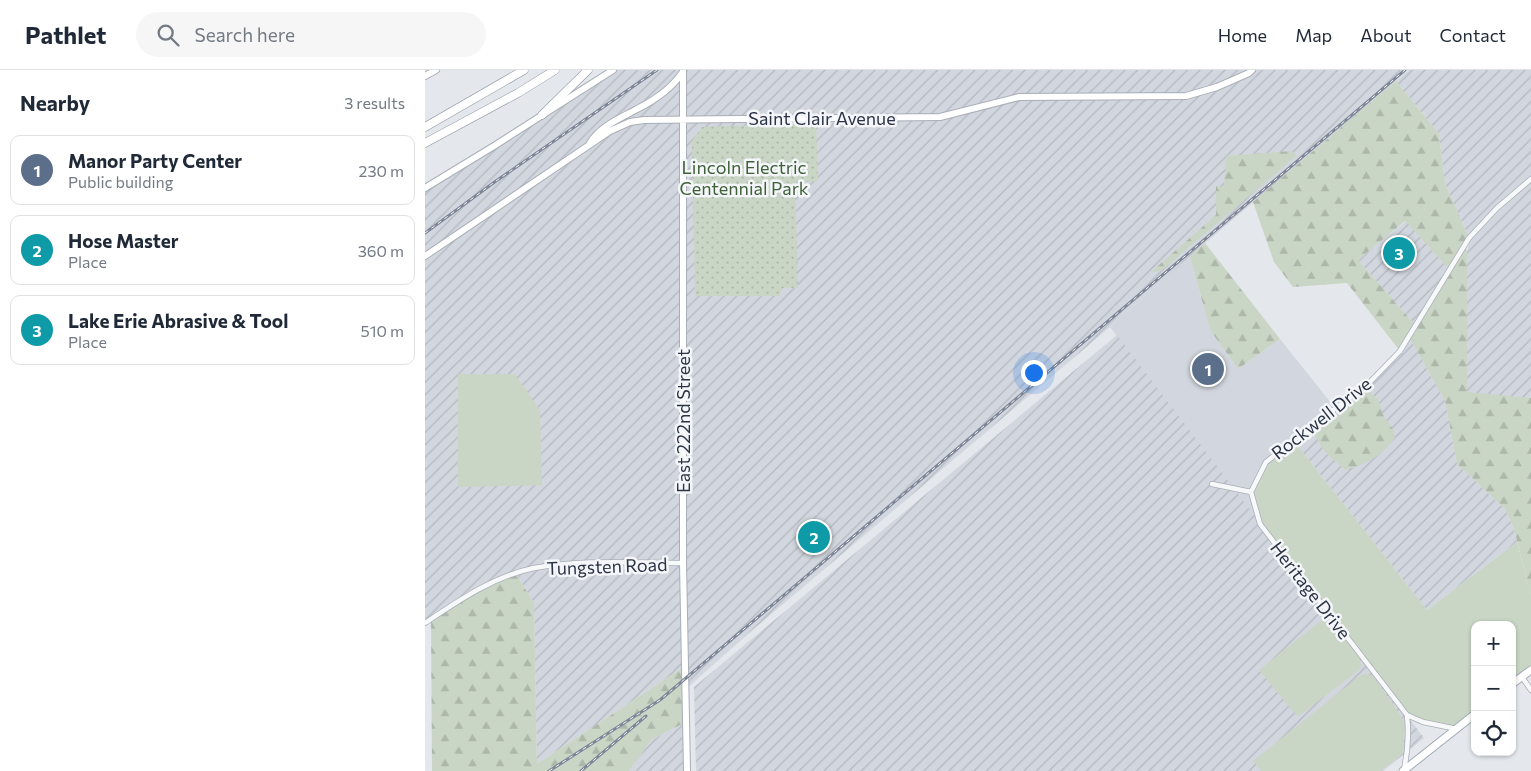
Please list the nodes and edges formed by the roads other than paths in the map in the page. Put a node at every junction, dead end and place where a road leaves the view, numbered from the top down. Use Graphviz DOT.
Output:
graph roads {
  1 [pos="436,70"];
  2 [pos="525,70"];
  3 [pos="555,70"];
  4 [pos="588,70"];
  5 [pos="613,70"];
  6 [pos="1252,70"];
  7 [pos="683,71"];
  8 [pos="425,76"];
  9 [pos="543,115"];
  10 [pos="682,119"];
  11 [pos="425,127"];
  12 [pos="425,143"];
  13 [pos="589,145"];
  14 [pos="1531,179"];
  15 [pos="425,188"];
  16 [pos="425,256"];
  17 [pos="1212,484"];
  18 [pos="1251,492"];
  19 [pos="683,563"];
  20 [pos="425,623"];
  21 [pos="1531,670"];
  22 [pos="1522,677"];
  23 [pos="1516,681"];
  24 [pos="1531,690"];
  25 [pos="1407,715"];
  26 [pos="1471,717"];
  27 [pos="1457,729"];
  28 [pos="687,771"];
  29 [pos="1404,771"];
  1 -- 8 [label="street"];
  2 -- 11 [label="highway"];
  3 -- 12 [label="highway"];
  4 -- 9 [label="highway"];
  5 -- 9 [label="street"];
  6 -- 10 [label="street, Saint Clair Avenue"];
  7 -- 10 [label="street, East 222nd Street"];
  7 -- 13 [label="street"];
  9 -- 15 [label="street"];
  10 -- 13 [label="street, Saint Clair Avenue"];
  10 -- 19 [label="street, East 222nd Street"];
  13 -- 16 [label="street, Saint Clair Avenue"];
  14 -- 18 [label="street, Rockwell Drive"];
  17 -- 18 [label="street"];
  18 -- 25 [label="street, Heritage Drive"];
  19 -- 20 [label="street, Tungsten Road"];
  19 -- 28 [label="street, East 222nd Street"];
  21 -- 22 [label="main road"];
  22 -- 23 [label="main road"];
  22 -- 24 [label="street"];
  25 -- 27 [label="street"];
  25 -- 29 [label="street"];
  26 -- 27 [label="main road"];
  27 -- 29 [label="main road"];
}
